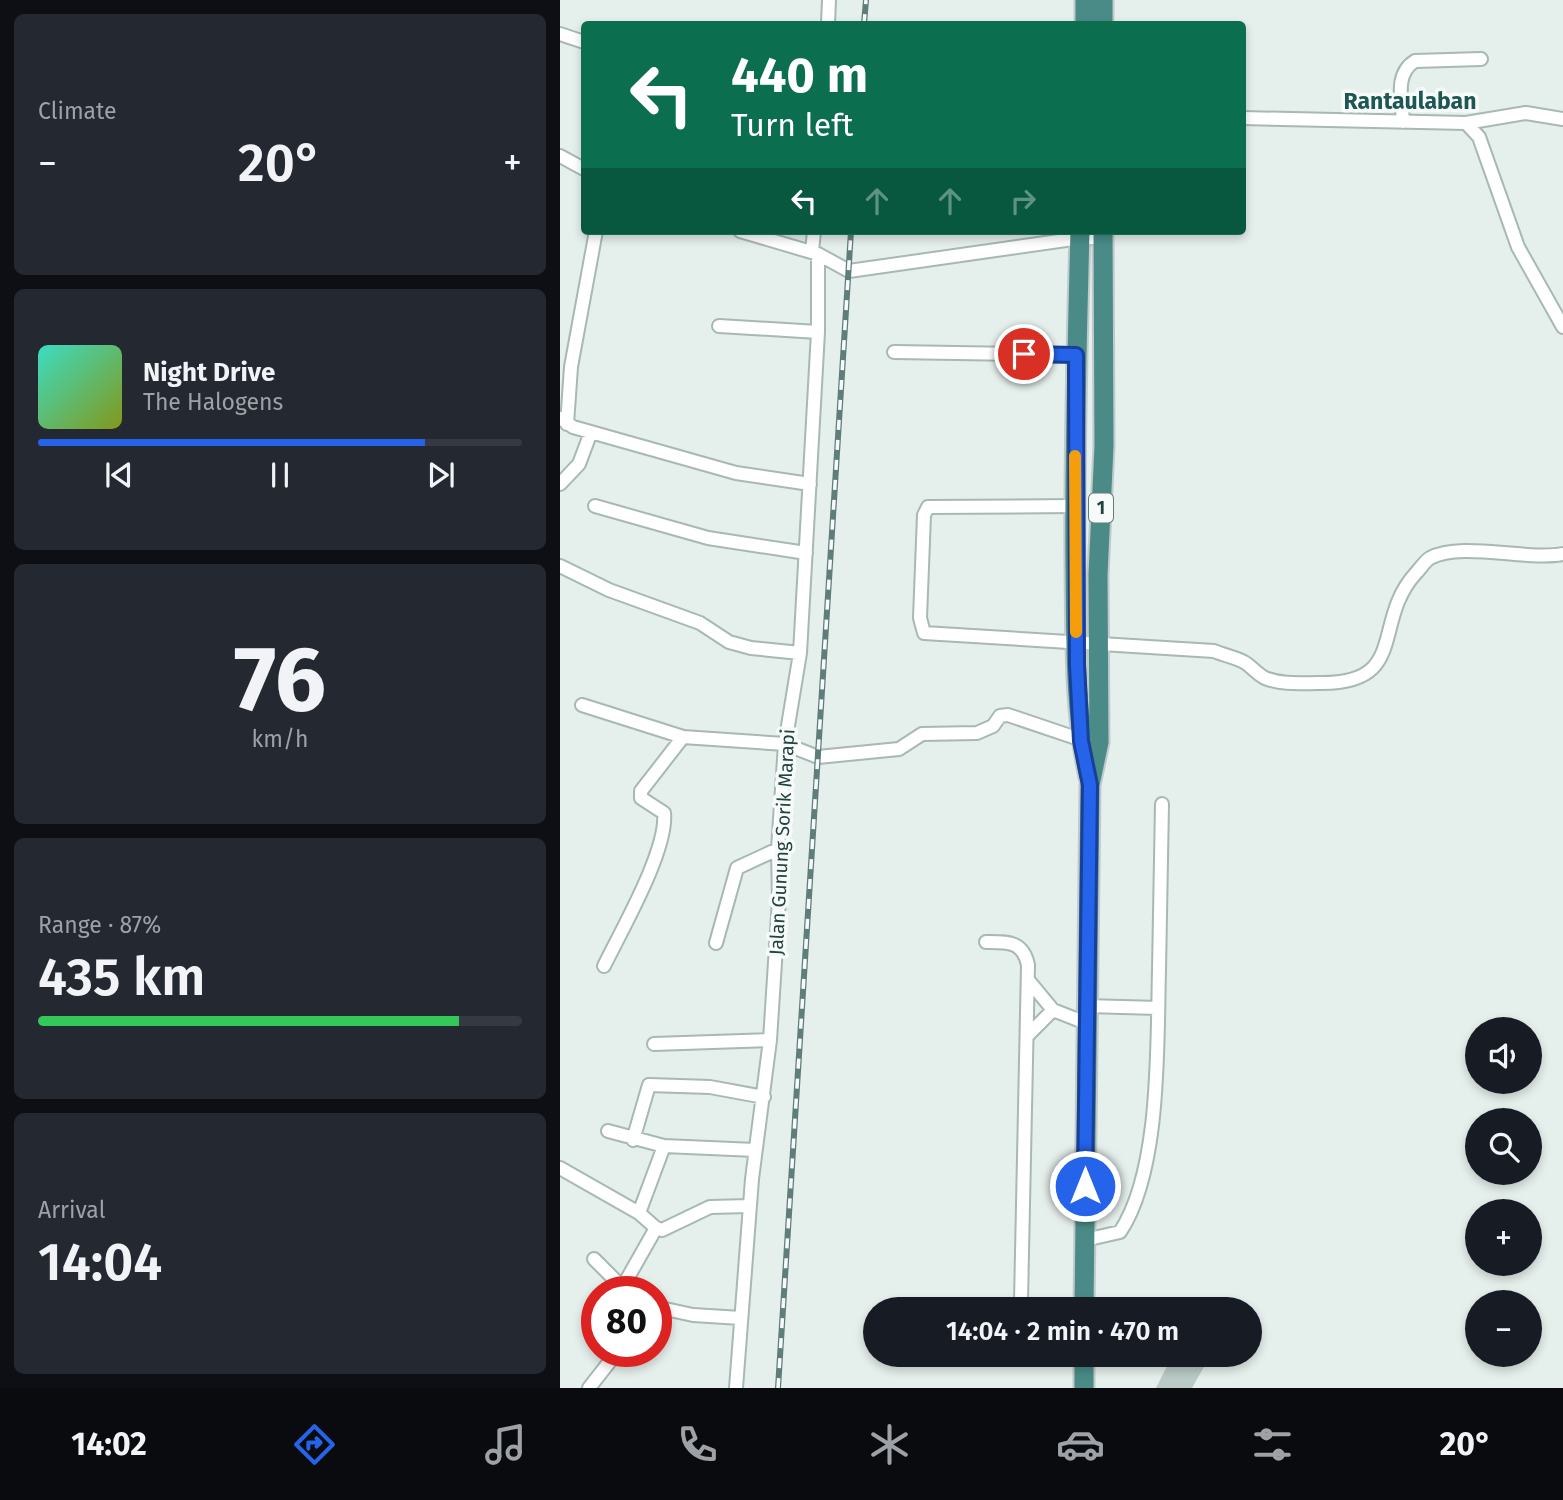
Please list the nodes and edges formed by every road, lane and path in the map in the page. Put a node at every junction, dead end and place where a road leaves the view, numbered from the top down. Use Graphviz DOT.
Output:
graph roads {
  1 [pos="830,0"];
  2 [pos="1086,0"];
  3 [pos="1103,0"];
  4 [pos="828,21"];
  5 [pos="1085,21"];
  6 [pos="1103,21"];
  7 [pos="560,34"];
  8 [pos="581,41"];
  9 [pos="1481,60"];
  10 [pos="1246,118"];
  11 [pos="1563,119"];
  12 [pos="1403,122"];
  13 [pos="1466,124"];
  14 [pos="560,156"];
  15 [pos="581,167"];
  16 [pos="595,235"];
  17 [pos="754,235"];
  18 [pos="814,235"];
  19 [pos="1080,235"];
  20 [pos="1103,235"];
  21 [pos="815,253"];
  22 [pos="1557,304"];
  23 [pos="719,326"];
  24 [pos="1563,327"];
  25 [pos="818,332"];
  26 [pos="894,352"];
  27 [pos="1076,355"];
  28 [pos="564,421"];
  29 [pos="591,432"];
  30 [pos="560,484"];
  31 [pos="810,484"];
  32 [pos="595,506"];
  33 [pos="1075,506"];
  34 [pos="806,553"];
  35 [pos="1563,554"];
  36 [pos="560,566"];
  37 [pos="1076,644"];
  38 [pos="1098,644"];
  39 [pos="800,653"];
  40 [pos="582,705"];
  41 [pos="683,737"];
  42 [pos="1090,742"];
  43 [pos="785,744"];
  44 [pos="1162,804"];
  45 [pos="778,849"];
  46 [pos="986,942"];
  47 [pos="716,943"];
  48 [pos="604,966"];
  49 [pos="1029,981"];
  50 [pos="1158,1008"];
  51 [pos="1053,1010"];
  52 [pos="1086,1014"];
  53 [pos="1028,1034"];
  54 [pos="770,1040"];
  55 [pos="653,1044"];
  56 [pos="764,1097"];
  57 [pos="608,1131"];
  58 [pos="633,1140"];
  59 [pos="664,1146"];
  60 [pos="755,1150"];
  61 [pos="560,1168"];
  62 [pos="750,1206"];
  63 [pos="639,1213"];
  64 [pos="656,1228"];
  65 [pos="1085,1240"];
  66 [pos="594,1259"];
  67 [pos="610,1276"];
  68 [pos="631,1276"];
  69 [pos="1021,1297"];
  70 [pos="1084,1297"];
  71 [pos="672,1310"];
  72 [pos="741,1318"];
  73 [pos="605,1367"];
  74 [pos="1084,1367"];
  75 [pos="589,1388"];
  76 [pos="736,1388"];
  77 [pos="1084,1388"];
  1 -- 4 [label="street"];
  2 -- 5 [label="highway"];
  3 -- 6 [label="highway"];
  7 -- 8 [label="street"];
  9 -- 12 [label="street"];
  10 -- 12 [label="street"];
  11 -- 13 [label="street"];
  12 -- 13 [label="street"];
  13 -- 22 [label="street"];
  14 -- 15 [label="street"];
  16 -- 28 [label="street"];
  17 -- 21 [label="street"];
  18 -- 21 [label="street, Jalan Gunung Sorik Marapi"];
  19 -- 20 [label="street"];
  19 -- 21 [label="street"];
  19 -- 27 [label="highway, 1"];
  20 -- 38 [label="highway, 1"];
  21 -- 25 [label="street, Jalan Gunung Sorik Marapi"];
  22 -- 24 [label="street"];
  23 -- 25 [label="street"];
  25 -- 31 [label="street, Jalan Gunung Sorik Marapi"];
  26 -- 27 [label="street"];
  27 -- 33 [label="highway, 1"];
  28 -- 29 [label="street"];
  29 -- 30 [label="street"];
  29 -- 31 [label="street"];
  31 -- 34 [label="street, Jalan Gunung Sorik Marapi"];
  32 -- 34 [label="street"];
  33 -- 37 [label="highway, 1"];
  33 -- 37 [label="street"];
  34 -- 39 [label="street, Jalan Gunung Sorik Marapi"];
  35 -- 38 [label="street"];
  36 -- 39 [label="street"];
  37 -- 38 [label="street"];
  37 -- 42 [label="highway, 1"];
  38 -- 42 [label="highway, 1"];
  39 -- 43 [label="street, Jalan Gunung Sorik Marapi"];
  40 -- 41 [label="street"];
  41 -- 43 [label="street"];
  41 -- 48 [label="street"];
  42 -- 43 [label="street"];
  42 -- 52 [label="highway, 1"];
  43 -- 45 [label="street, Jalan Gunung Sorik Marapi"];
  44 -- 50 [label="street"];
  45 -- 47 [label="street"];
  45 -- 54 [label="street, Jalan Gunung Sorik Marapi"];
  46 -- 49 [label="street"];
  49 -- 51 [label="street"];
  49 -- 53 [label="street"];
  50 -- 52 [label="street"];
  50 -- 65 [label="street"];
  51 -- 52 [label="street"];
  51 -- 53 [label="street"];
  52 -- 65 [label="highway, 1"];
  53 -- 69 [label="street"];
  54 -- 55 [label="street"];
  54 -- 56 [label="street, Jalan Gunung Sorik Marapi"];
  56 -- 58 [label="street"];
  56 -- 60 [label="street, Jalan Gunung Sorik Marapi"];
  57 -- 58 [label="street"];
  58 -- 59 [label="street"];
  59 -- 60 [label="street"];
  59 -- 63 [label="street"];
  60 -- 62 [label="street, Jalan Gunung Sorik Marapi"];
  61 -- 63 [label="street"];
  62 -- 64 [label="street"];
  62 -- 72 [label="street, Jalan Gunung Sorik Marapi"];
  63 -- 64 [label="street"];
  64 -- 68 [label="street"];
  65 -- 70 [label="highway, 1"];
  66 -- 67 [label="street"];
  71 -- 72 [label="street"];
  72 -- 76 [label="street, Jalan Gunung Sorik Marapi"];
  73 -- 75 [label="street"];
  74 -- 77 [label="highway"];
}
